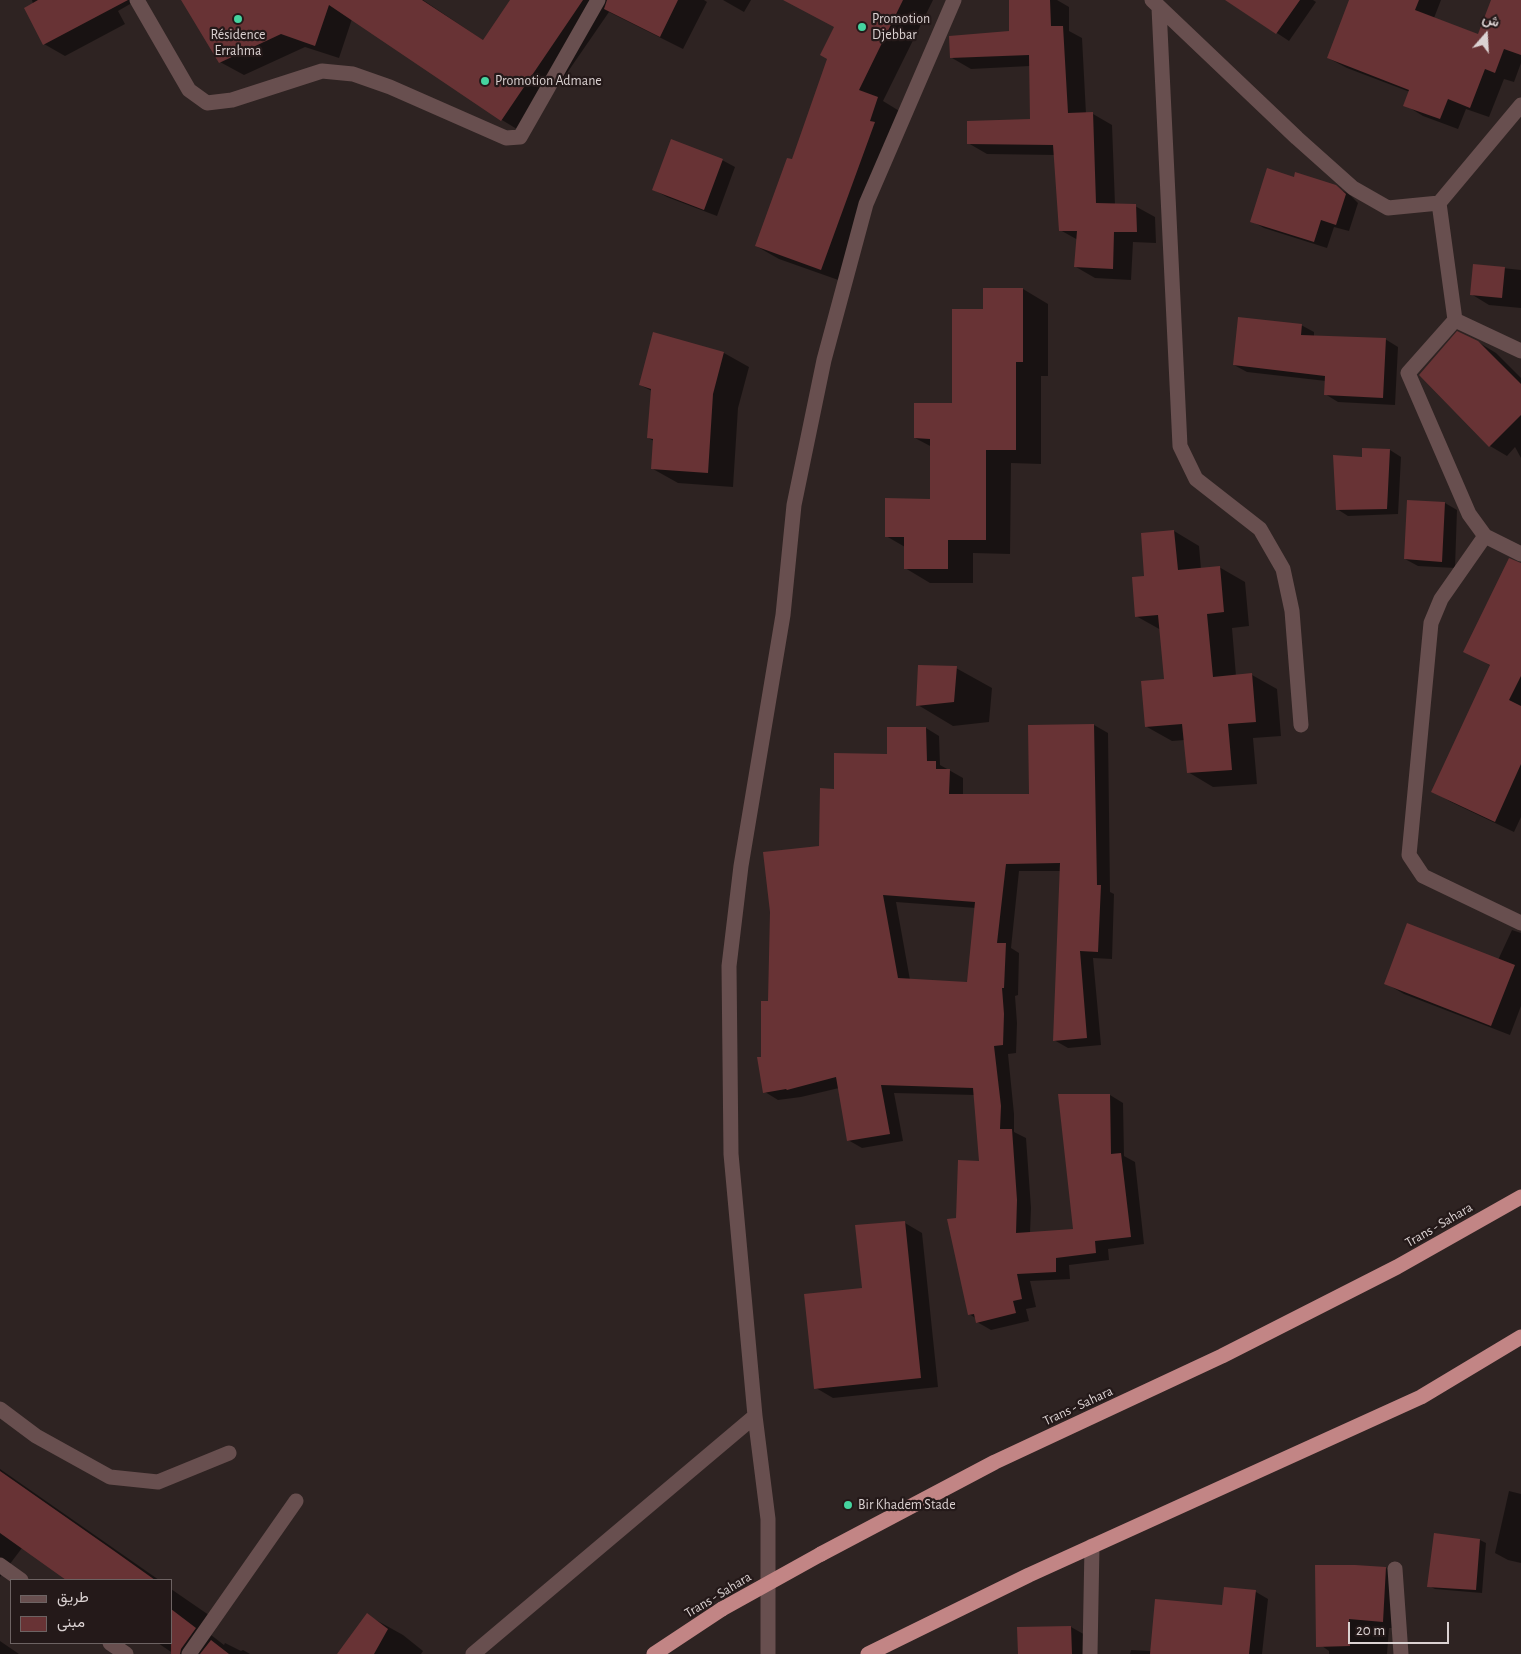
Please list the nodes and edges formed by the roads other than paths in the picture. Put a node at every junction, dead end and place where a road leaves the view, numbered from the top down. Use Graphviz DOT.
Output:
graph roads {
  1 [pos="137,0"];
  2 [pos="598,0"];
  3 [pos="954,0"];
  4 [pos="1156,4"];
  5 [pos="1521,106"];
  6 [pos="1439,203"];
  7 [pos="1455,320"];
  8 [pos="1521,350"];
  9 [pos="1485,536"];
  10 [pos="1521,554"];
  11 [pos="1301,725"];
  12 [pos="1521,923"];
  13 [pos="1521,1197"];
  14 [pos="1521,1337"];
  15 [pos="0,1409"];
  16 [pos="755,1416"];
  17 [pos="229,1453"];
  18 [pos="296,1501"];
  19 [pos="1092,1546"];
  20 [pos="0,1565"];
  21 [pos="1395,1569"];
  22 [pos="20,1579"];
  23 [pos="111,1644"];
  24 [pos="126,1654"];
  25 [pos="188,1654"];
  26 [pos="473,1654"];
  27 [pos="654,1654"];
  28 [pos="768,1654"];
  29 [pos="868,1654"];
  30 [pos="1090,1654"];
  31 [pos="1400,1654"];
  1 -- 2 [label="street"];
  3 -- 16 [label="street"];
  4 -- 6 [label="street"];
  4 -- 11 [label="street"];
  5 -- 6 [label="street"];
  6 -- 7 [label="street"];
  7 -- 8 [label="street"];
  7 -- 9 [label="street"];
  9 -- 10 [label="street"];
  9 -- 12 [label="street"];
  13 -- 27 [label="highway, Trans - Sahara, bridge"];
  14 -- 19 [label="highway"];
  15 -- 17 [label="street"];
  16 -- 26 [label="street"];
  16 -- 28 [label="street"];
  18 -- 25 [label="street"];
  19 -- 29 [label="highway"];
  19 -- 30 [label="street"];
  20 -- 22 [label="street"];
  21 -- 31 [label="street"];
  23 -- 24 [label="street"];
}
